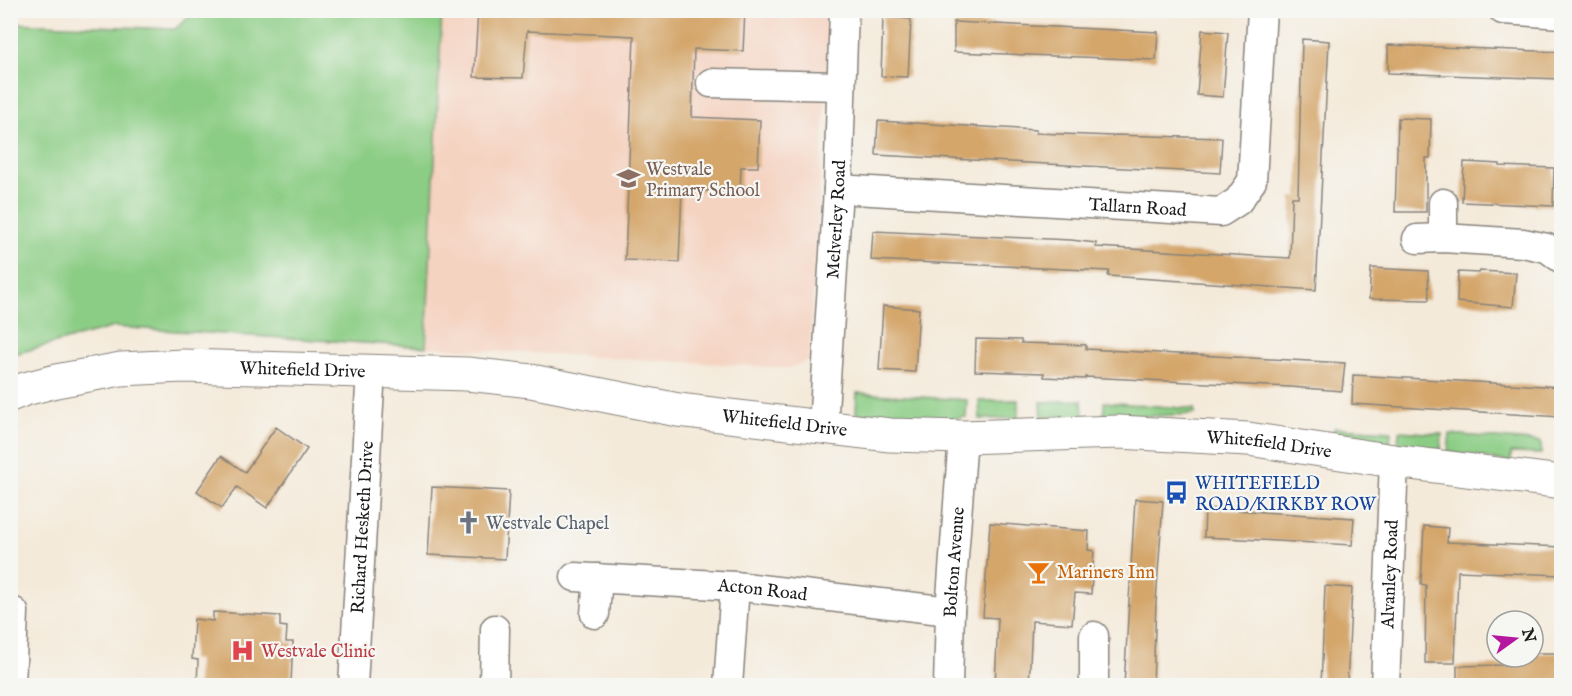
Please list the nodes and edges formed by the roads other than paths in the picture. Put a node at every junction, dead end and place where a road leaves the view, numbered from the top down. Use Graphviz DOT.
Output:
graph roads {
  1 [pos="844,10"];
  2 [pos="1262,10"];
  3 [pos="1503,10"];
  4 [pos="1562,14"];
  5 [pos="711,83"];
  6 [pos="840,86"];
  7 [pos="838,189"];
  8 [pos="1443,203"];
  9 [pos="1562,259"];
  10 [pos="371,370"];
  11 [pos="10,395"];
  12 [pos="823,427"];
  13 [pos="963,437"];
  14 [pos="1394,461"];
  15 [pos="1562,482"];
  16 [pos="735,586"];
  17 [pos="950,611"];
  18 [pos="14,612"];
  19 [pos="595,614"];
  20 [pos="495,629"];
  21 [pos="1094,636"];
  22 [pos="11,686"];
  23 [pos="353,686"];
  24 [pos="494,686"];
  25 [pos="728,686"];
  26 [pos="948,686"];
  27 [pos="1094,686"];
  28 [pos="1385,686"];
  1 -- 6 [label="street, Melverley Road"];
  2 -- 7 [label="street, Tallarn Road"];
  3 -- 4 [label="street"];
  5 -- 6 [label="street"];
  6 -- 7 [label="street, Melverley Road"];
  7 -- 12 [label="street, Melverley Road"];
  8 -- 9 [label="street"];
  10 -- 11 [label="main road, Whitefield Drive"];
  10 -- 12 [label="main road, Whitefield Drive"];
  10 -- 23 [label="street, Richard Hesketh Drive"];
  12 -- 13 [label="main road, Whitefield Drive"];
  13 -- 14 [label="main road, Whitefield Drive"];
  13 -- 17 [label="street, Bolton Avenue"];
  14 -- 15 [label="main road, Whitefield Drive"];
  14 -- 28 [label="street, Alvanley Road"];
  16 -- 17 [label="street, Acton Road"];
  16 -- 19 [label="street, Acton Road"];
  16 -- 25 [label="street"];
  17 -- 26 [label="street, Bolton Avenue"];
  18 -- 22 [label="street"];
  20 -- 24 [label="street"];
  21 -- 27 [label="street"];
}
